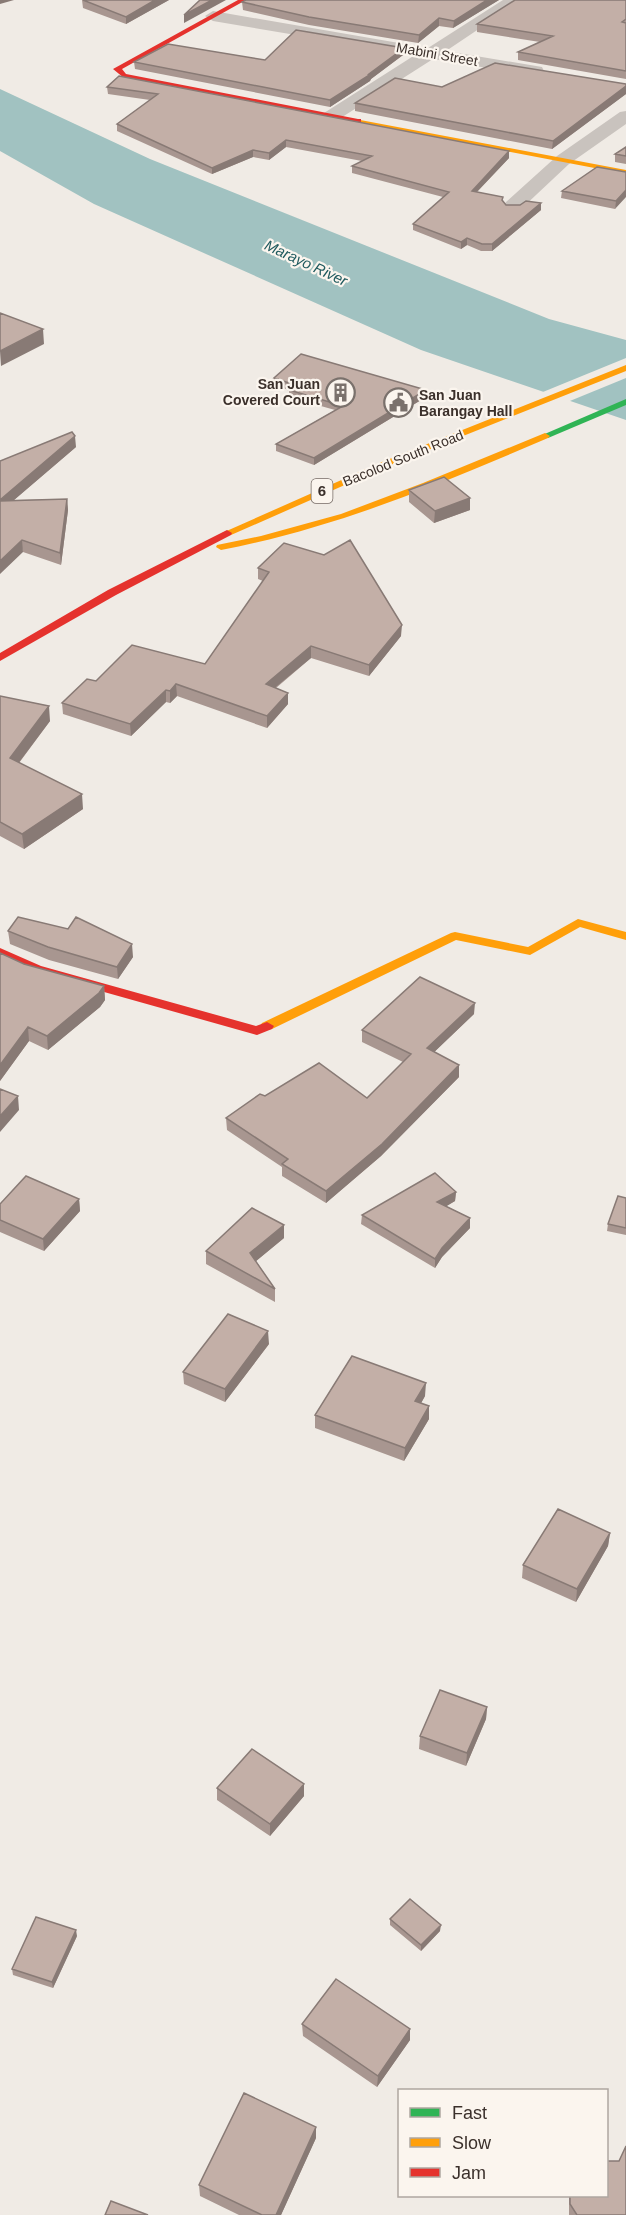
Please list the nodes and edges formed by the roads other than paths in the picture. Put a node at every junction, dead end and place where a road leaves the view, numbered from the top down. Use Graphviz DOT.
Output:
graph roads {
  1 [pos="243,0"];
  2 [pos="514,0"];
  3 [pos="213,16"];
  4 [pos="429,53"];
  5 [pos="557,74"];
  6 [pos="626,116"];
  7 [pos="330,117"];
  8 [pos="563,160"];
  9 [pos="626,172"];
  10 [pos="513,206"];
  11 [pos="626,368"];
  12 [pos="626,402"];
  13 [pos="183,553"];
  14 [pos="0,658"];
  15 [pos="626,936"];
  16 [pos="0,952"];
  1 -- 3 [label="main road"];
  2 -- 4 [label="street"];
  3 -- 4 [label="street, Mabini Street"];
  3 -- 7 [label="main road"];
  4 -- 5 [label="street, Mabini Street"];
  4 -- 7 [label="street"];
  6 -- 8 [label="street"];
  7 -- 8 [label="main road"];
  8 -- 9 [label="main road"];
  8 -- 10 [label="street"];
  11 -- 13 [label="main road, Bacolod South Road / 6"];
  12 -- 13 [label="main road, Bacolod South Road / 6"];
  13 -- 14 [label="main road, Bacolod South Road / 6"];
  15 -- 16 [label="main road"];
}
